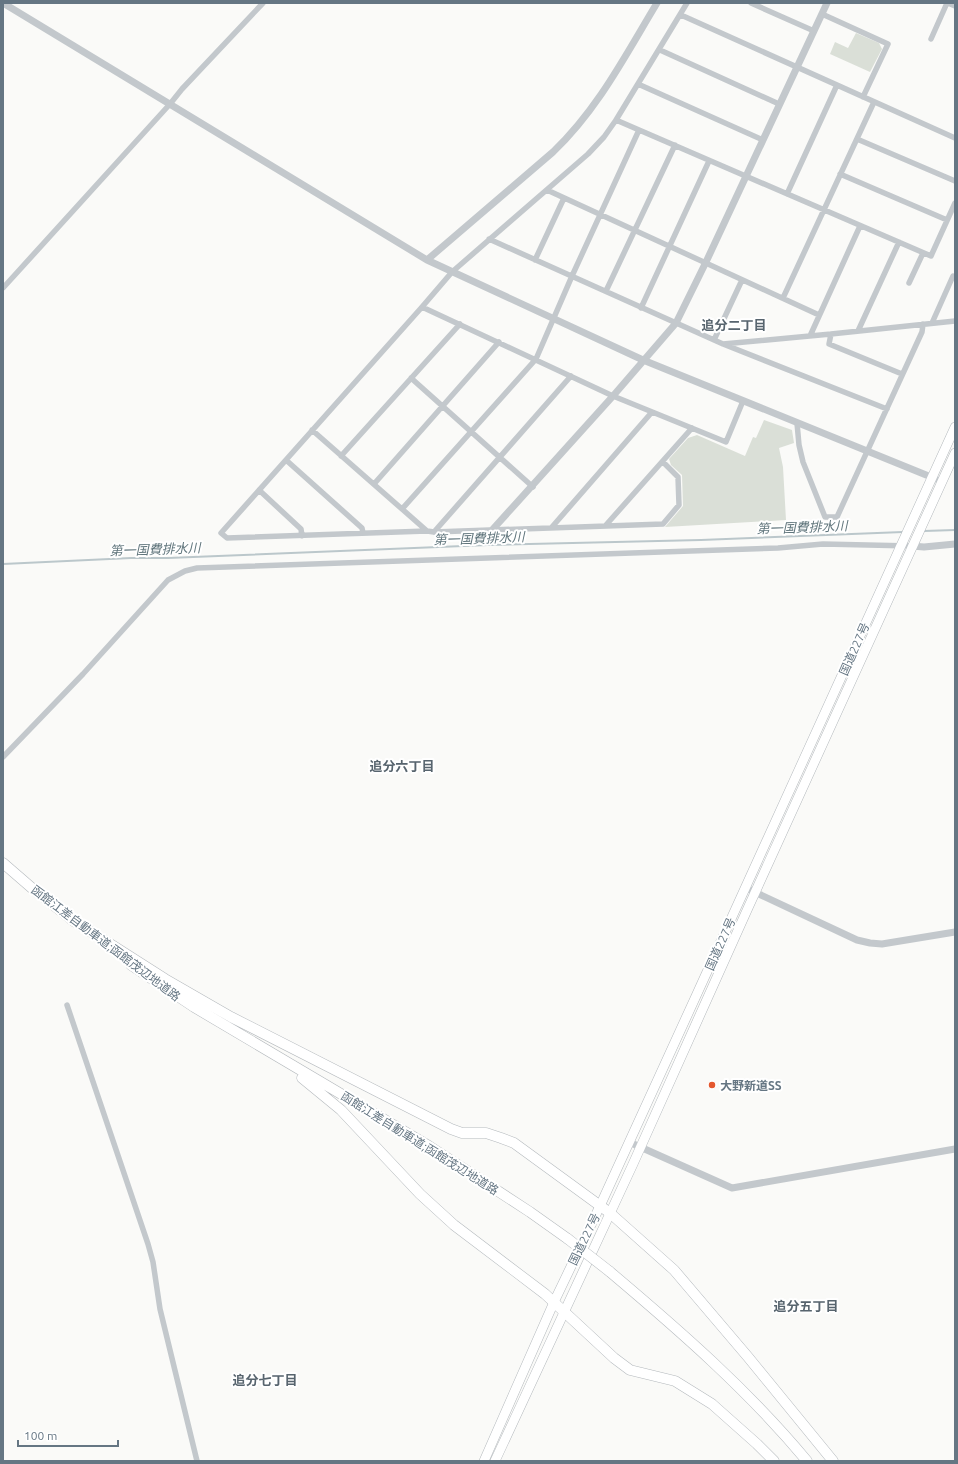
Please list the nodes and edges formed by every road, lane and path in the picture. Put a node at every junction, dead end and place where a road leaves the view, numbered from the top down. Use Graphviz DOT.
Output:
graph roads {
  1 [pos="3,3"];
  2 [pos="263,3"];
  3 [pos="657,3"];
  4 [pos="687,3"];
  5 [pos="751,3"];
  6 [pos="827,3"];
  7 [pos="947,3"];
  8 [pos="955,6"];
  9 [pos="681,14"];
  10 [pos="822,14"];
  11 [pos="814,31"];
  12 [pos="931,39"];
  13 [pos="660,50"];
  14 [pos="797,67"];
  15 [pos="638,84"];
  16 [pos="838,85"];
  17 [pos="863,97"];
  18 [pos="874,102"];
  19 [pos="170,104"];
  20 [pos="779,104"];
  21 [pos="616,120"];
  22 [pos="639,130"];
  23 [pos="955,138"];
  24 [pos="857,139"];
  25 [pos="763,140"];
  26 [pos="675,145"];
  27 [pos="709,161"];
  28 [pos="840,174"];
  29 [pos="746,177"];
  30 [pos="955,181"];
  31 [pos="547,190"];
  32 [pos="787,194"];
  33 [pos="564,198"];
  34 [pos="955,203"];
  35 [pos="824,210"];
  36 [pos="601,214"];
  37 [pos="947,220"];
  38 [pos="860,226"];
  39 [pos="635,230"];
  40 [pos="489,239"];
  41 [pos="899,242"];
  42 [pos="669,246"];
  43 [pos="923,253"];
  44 [pos="427,260"];
  45 [pos="535,260"];
  46 [pos="706,262"];
  47 [pos="452,272"];
  48 [pos="572,276"];
  49 [pos="953,276"];
  50 [pos="742,280"];
  51 [pos="909,283"];
  52 [pos="3,288"];
  53 [pos="606,291"];
  54 [pos="783,298"];
  55 [pos="422,307"];
  56 [pos="641,308"];
  57 [pos="819,315"];
  58 [pos="554,319"];
  59 [pos="955,321"];
  60 [pos="676,323"];
  61 [pos="932,323"];
  62 [pos="460,324"];
  63 [pos="923,324"];
  64 [pos="858,331"];
  65 [pos="831,334"];
  66 [pos="810,336"];
  67 [pos="714,340"];
  68 [pos="499,342"];
  69 [pos="723,344"];
  70 [pos="536,359"];
  71 [pos="643,360"];
  72 [pos="902,374"];
  73 [pos="571,376"];
  74 [pos="411,378"];
  75 [pos="613,396"];
  76 [pos="743,401"];
  77 [pos="442,407"];
  78 [pos="887,409"];
  79 [pos="652,412"];
  80 [pos="797,424"];
  81 [pos="955,427"];
  82 [pos="692,428"];
  83 [pos="312,430"];
  84 [pos="471,432"];
  85 [pos="867,452"];
  86 [pos="955,453"];
  87 [pos="341,456"];
  88 [pos="500,457"];
  89 [pos="286,460"];
  90 [pos="663,462"];
  91 [pos="932,478"];
  92 [pos="942,482"];
  93 [pos="374,484"];
  94 [pos="533,486"];
  95 [pos="259,490"];
  96 [pos="402,509"];
  97 [pos="606,525"];
  98 [pos="552,527"];
  99 [pos="493,529"];
  100 [pos="427,531"];
  101 [pos="434,532"];
  102 [pos="363,533"];
  103 [pos="302,536"];
  104 [pos="903,541"];
  105 [pos="914,542"];
  106 [pos="955,544"];
  107 [pos="3,757"];
  108 [pos="3,863"];
  109 [pos="746,888"];
  110 [pos="755,893"];
  111 [pos="955,932"];
  112 [pos="141,967"];
  113 [pos="67,1005"];
  114 [pos="277,1057"];
  115 [pos="629,1142"];
  116 [pos="640,1147"];
  117 [pos="955,1149"];
  118 [pos="600,1206"];
  119 [pos="610,1213"];
  120 [pos="554,1302"];
  121 [pos="564,1311"];
  122 [pos="197,1461"];
  123 [pos="484,1461"];
  124 [pos="495,1461"];
  125 [pos="774,1461"];
  126 [pos="806,1461"];
  127 [pos="833,1461"];
  1 -- 19 [label="street"];
  2 -- 19 [label="street"];
  3 -- 44 [label="street"];
  4 -- 9 [label="street"];
  5 -- 11 [label="street"];
  6 -- 10 [label="street"];
  7 -- 8 [label="street"];
  7 -- 12 [label="street"];
  9 -- 13 [label="street"];
  9 -- 14 [label="street"];
  10 -- 11 [label="street"];
  10 -- 17 [label="street"];
  11 -- 14 [label="street"];
  13 -- 15 [label="street"];
  13 -- 20 [label="street"];
  14 -- 16 [label="street"];
  14 -- 20 [label="street"];
  15 -- 21 [label="street"];
  15 -- 25 [label="street"];
  16 -- 17 [label="street"];
  16 -- 32 [label="street"];
  17 -- 18 [label="street"];
  18 -- 23 [label="street"];
  18 -- 24 [label="street"];
  19 -- 44 [label="street"];
  19 -- 52 [label="street"];
  20 -- 25 [label="street"];
  21 -- 22 [label="street"];
  21 -- 31 [label="street"];
  22 -- 26 [label="street"];
  22 -- 36 [label="street"];
  24 -- 28 [label="street"];
  24 -- 30 [label="street"];
  25 -- 29 [label="street"];
  26 -- 27 [label="street"];
  26 -- 39 [label="street"];
  27 -- 29 [label="street"];
  27 -- 42 [label="street"];
  28 -- 35 [label="street"];
  28 -- 37 [label="street"];
  29 -- 32 [label="street"];
  29 -- 46 [label="street"];
  31 -- 33 [label="street"];
  31 -- 40 [label="street"];
  32 -- 35 [label="street"];
  33 -- 36 [label="street"];
  33 -- 45 [label="street"];
  34 -- 37 [label="street"];
  35 -- 38 [label="street"];
  35 -- 54 [label="street"];
  36 -- 39 [label="street"];
  36 -- 48 [label="street"];
  37 -- 43 [label="street"];
  38 -- 41 [label="street"];
  38 -- 57 [label="street"];
  39 -- 42 [label="street"];
  39 -- 53 [label="street"];
  40 -- 45 [label="street"];
  40 -- 47 [label="street"];
  41 -- 43 [label="street"];
  41 -- 64 [label="street"];
  42 -- 46 [label="street"];
  42 -- 56 [label="street"];
  43 -- 51 [label="street"];
  44 -- 47 [label="street"];
  45 -- 48 [label="street"];
  46 -- 50 [label="street"];
  46 -- 60 [label="street"];
  47 -- 55 [label="street"];
  47 -- 58 [label="street"];
  48 -- 53 [label="street"];
  48 -- 58 [label="street"];
  49 -- 61 [label="street"];
  50 -- 54 [label="street"];
  50 -- 67 [label="street"];
  53 -- 56 [label="street"];
  54 -- 57 [label="street"];
  55 -- 62 [label="street"];
  55 -- 83 [label="street"];
  56 -- 60 [label="street"];
  57 -- 66 [label="street"];
  58 -- 70 [label="street"];
  58 -- 71 [label="street"];
  59 -- 61 [label="street"];
  60 -- 67 [label="street"];
  60 -- 71 [label="street"];
  61 -- 63 [label="street"];
  62 -- 68 [label="street"];
  62 -- 74 [label="street"];
  63 -- 64 [label="street"];
  63 -- 72 [label="street"];
  64 -- 65 [label="street"];
  65 -- 66 [label="street"];
  65 -- 72 [label="street"];
  66 -- 69 [label="street"];
  67 -- 69 [label="street"];
  68 -- 70 [label="street"];
  68 -- 77 [label="street"];
  69 -- 78 [label="street"];
  70 -- 73 [label="street"];
  70 -- 84 [label="street"];
  71 -- 75 [label="street"];
  71 -- 76 [label="street"];
  72 -- 78 [label="street"];
  73 -- 75 [label="street"];
  73 -- 88 [label="street"];
  74 -- 77 [label="street"];
  74 -- 87 [label="street"];
  75 -- 79 [label="street"];
  75 -- 94 [label="street"];
  76 -- 80 [label="street"];
  76 -- 82 [label="street"];
  77 -- 84 [label="street"];
  77 -- 93 [label="street"];
  78 -- 85 [label="street"];
  79 -- 82 [label="street"];
  79 -- 98 [label="street"];
  80 -- 85 [label="street"];
  80 -- 85 [label="street"];
  81 -- 91 [label="highway, 国道227号"];
  82 -- 90 [label="street"];
  83 -- 87 [label="street"];
  83 -- 89 [label="street"];
  84 -- 88 [label="street"];
  84 -- 96 [label="street"];
  85 -- 91 [label="street"];
  86 -- 92 [label="highway, 国道227号"];
  87 -- 93 [label="street"];
  88 -- 94 [label="street"];
  88 -- 101 [label="street"];
  89 -- 95 [label="street"];
  89 -- 102 [label="street"];
  90 -- 97 [label="street"];
  90 -- 97 [label="street"];
  91 -- 92 [label="street"];
  91 -- 104 [label="highway, 国道227号"];
  92 -- 105 [label="highway, 国道227号"];
  93 -- 96 [label="street"];
  94 -- 99 [label="street"];
  95 -- 103 [label="street"];
  95 -- 103 [label="street"];
  96 -- 100 [label="street"];
  97 -- 98 [label="street"];
  98 -- 99 [label="street"];
  99 -- 101 [label="street"];
  100 -- 101 [label="street"];
  100 -- 102 [label="street"];
  102 -- 103 [label="street"];
  104 -- 105 [label="street"];
  104 -- 107 [label="street"];
  104 -- 109 [label="highway, 国道227号"];
  105 -- 106 [label="street"];
  105 -- 110 [label="highway, 国道227号"];
  108 -- 112 [label="highway, 函館江差自動車道;函館茂辺地道路"];
  109 -- 110 [label="street"];
  109 -- 115 [label="highway, 国道227号"];
  110 -- 111 [label="street"];
  110 -- 116 [label="highway, 国道227号"];
  112 -- 114 [label="highway, 函館江差自動車道;函館茂辺地道路"];
  112 -- 118 [label="highway"];
  113 -- 122 [label="street"];
  114 -- 120 [label="highway"];
  114 -- 126 [label="highway, 函館江差自動車道;函館茂辺地道路, bridge"];
  115 -- 116 [label="street"];
  115 -- 118 [label="highway, 国道227号"];
  116 -- 117 [label="street"];
  116 -- 119 [label="highway, 国道227号"];
  118 -- 119 [label="highway"];
  118 -- 120 [label="highway, 国道227号"];
  119 -- 121 [label="highway, 国道227号"];
  119 -- 127 [label="highway"];
  120 -- 121 [label="highway"];
  120 -- 123 [label="highway, 国道227号"];
  121 -- 124 [label="highway, 国道227号"];
  121 -- 125 [label="highway"];
}
